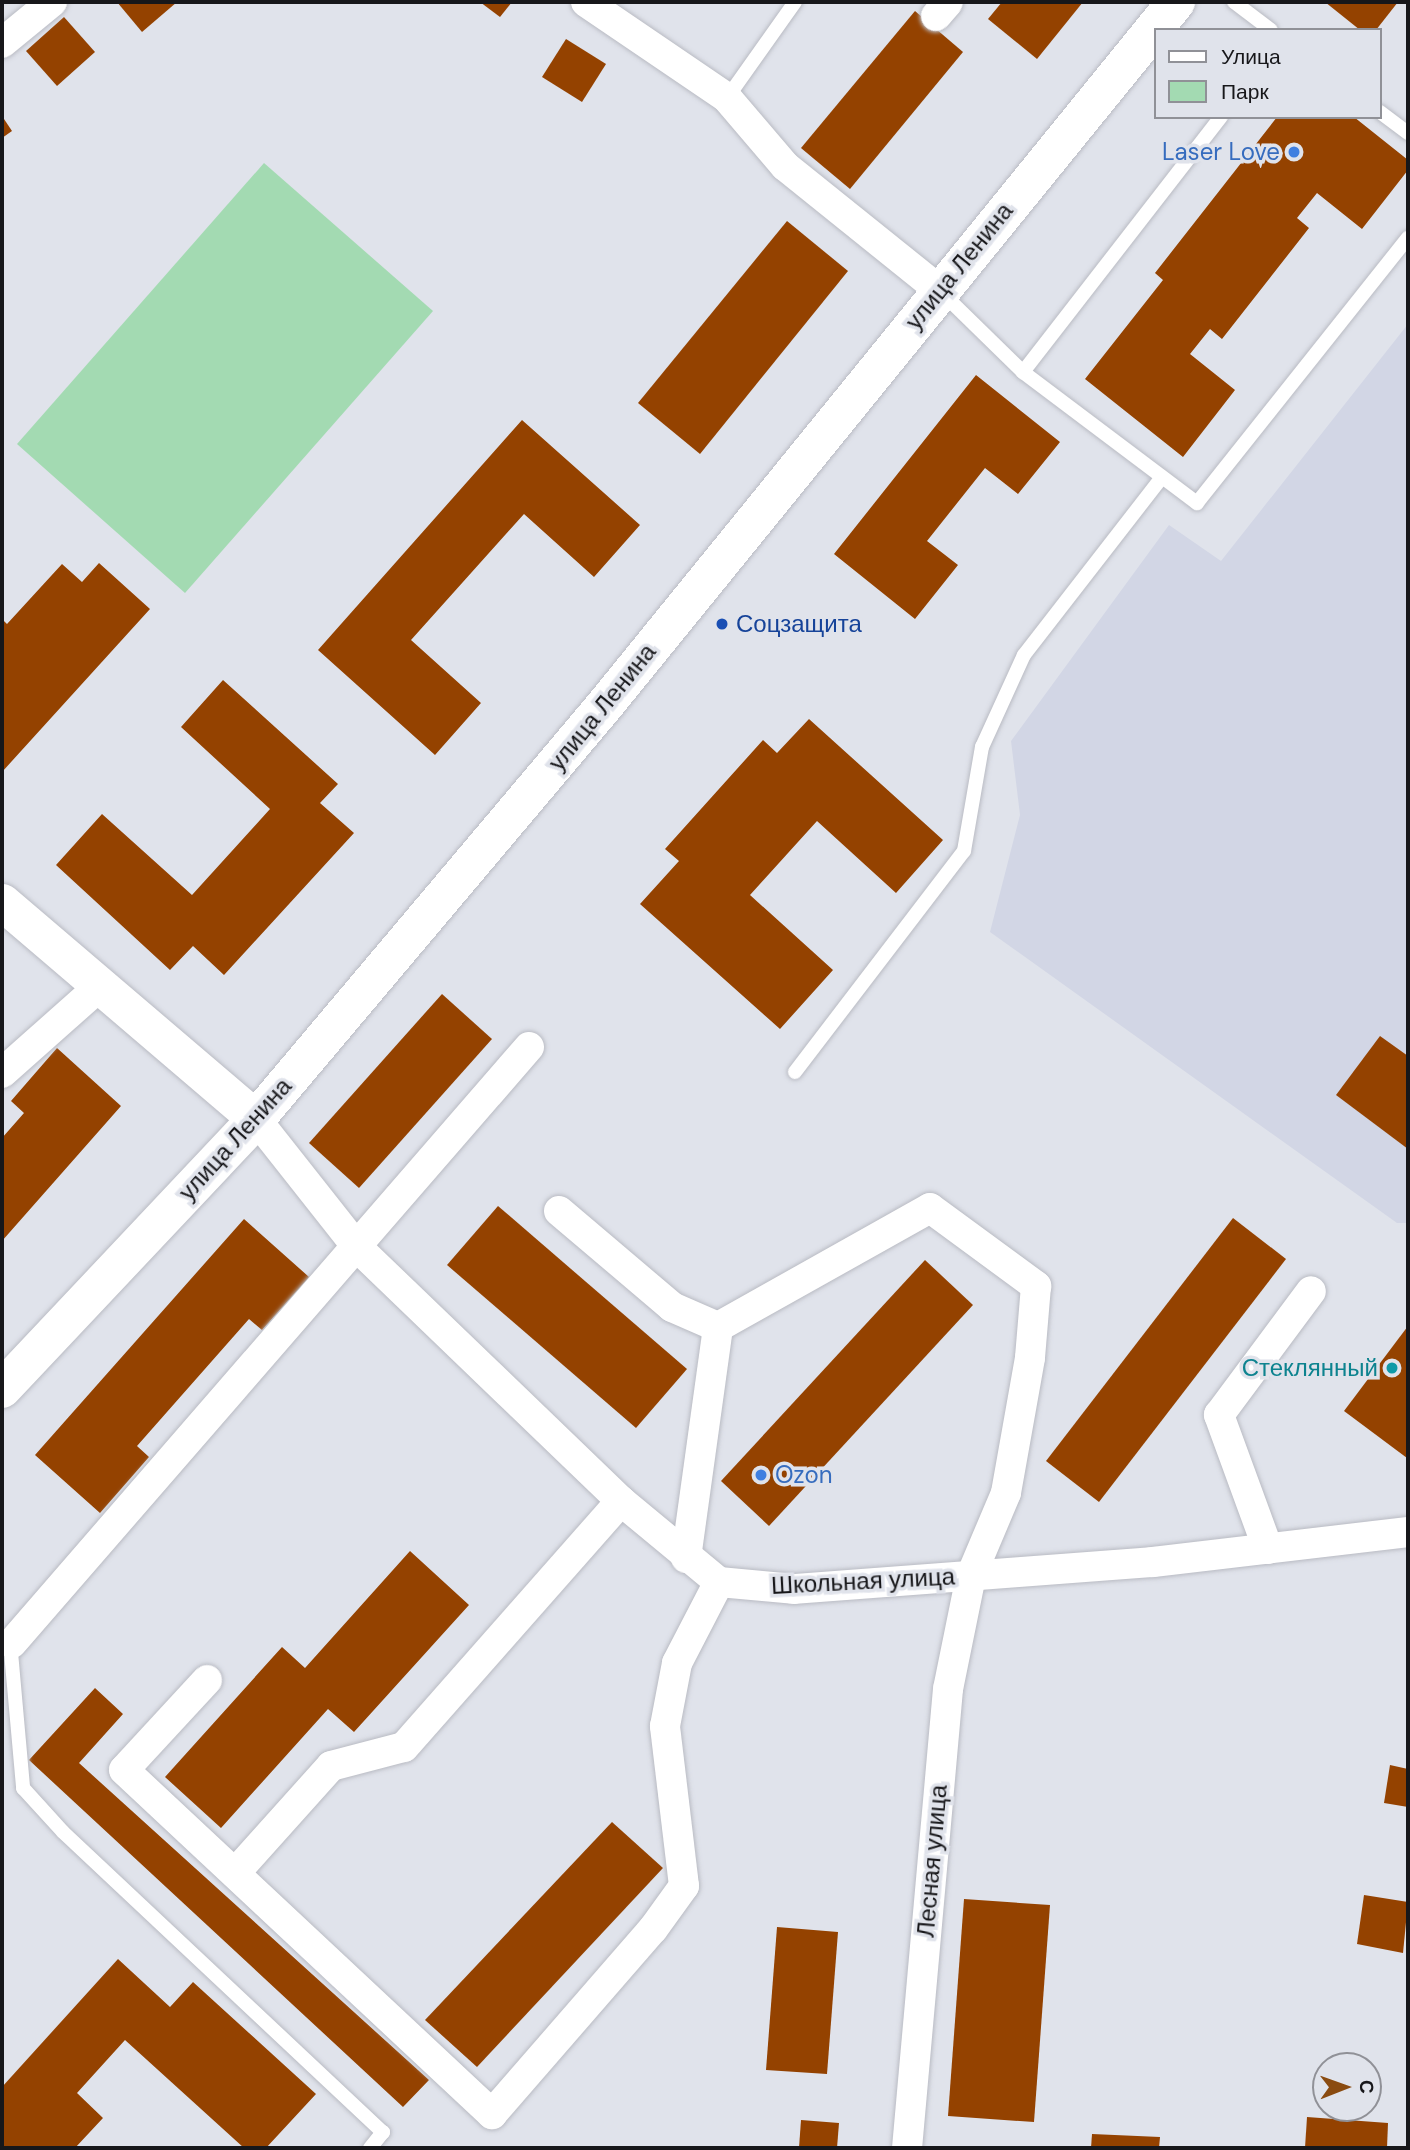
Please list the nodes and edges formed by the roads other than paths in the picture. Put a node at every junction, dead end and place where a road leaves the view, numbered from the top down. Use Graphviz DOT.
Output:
graph roads {
  1 [pos="52,2"];
  2 [pos="586,2"];
  3 [pos="795,2"];
  4 [pos="1176,2"];
  5 [pos="1234,2"];
  6 [pos="1155,28"];
  7 [pos="1267,28"];
  8 [pos="1154,29"];
  9 [pos="2,43"];
  10 [pos="727,98"];
  11 [pos="1382,114"];
  12 [pos="1219,119"];
  13 [pos="1408,133"];
  14 [pos="1408,238"];
  15 [pos="939,290"];
  16 [pos="1023,372"];
  17 [pos="1162,477"];
  18 [pos="2,902"];
  19 [pos="100,986"];
  20 [pos="529,1047"];
  21 [pos="795,1072"];
  22 [pos="2,1073"];
  23 [pos="256,1119"];
  24 [pos="559,1211"];
  25 [pos="357,1247"];
  26 [pos="1311,1291"];
  27 [pos="718,1327"];
  28 [pos="2,1389"];
  29 [pos="621,1501"];
  30 [pos="1408,1532"];
  31 [pos="1268,1549"];
  32 [pos="686,1558"];
  33 [pos="971,1576"];
  34 [pos="719,1581"];
  35 [pos="7,1638"];
  36 [pos="207,1680"];
  37 [pos="236,1872"];
  38 [pos="370,2148"];
  39 [pos="907,2148"];
  1 -- 9 [label="street"];
  2 -- 10 [label="street"];
  3 -- 10 [label="lane"];
  4 -- 6 [label="main road, улица Ленина"];
  5 -- 7 [label="lane"];
  8 -- 15 [label="main road, улица Ленина"];
  10 -- 15 [label="street"];
  11 -- 13 [label="lane"];
  12 -- 16 [label="lane"];
  14 -- 17 [label="lane"];
  15 -- 16 [label="lane"];
  15 -- 23 [label="main road, улица Ленина"];
  16 -- 17 [label="lane"];
  17 -- 21 [label="lane"];
  18 -- 19 [label="street"];
  19 -- 22 [label="street"];
  19 -- 23 [label="street"];
  20 -- 25 [label="street"];
  23 -- 25 [label="street, Школьная улица"];
  23 -- 28 [label="main road, улица Ленина"];
  24 -- 27 [label="street"];
  25 -- 29 [label="street, Школьная улица"];
  25 -- 35 [label="street"];
  26 -- 31 [label="street"];
  27 -- 32 [label="street"];
  27 -- 33 [label="street, Лесная улица"];
  29 -- 32 [label="street, Школьная улица"];
  29 -- 37 [label="street"];
  30 -- 31 [label="street, Школьная улица"];
  31 -- 33 [label="street, Школьная улица"];
  32 -- 34 [label="street, Школьная улица"];
  33 -- 34 [label="street, Школьная улица"];
  33 -- 39 [label="street, Лесная улица"];
  34 -- 37 [label="street"];
  35 -- 38 [label="lane"];
  36 -- 37 [label="street"];
}
